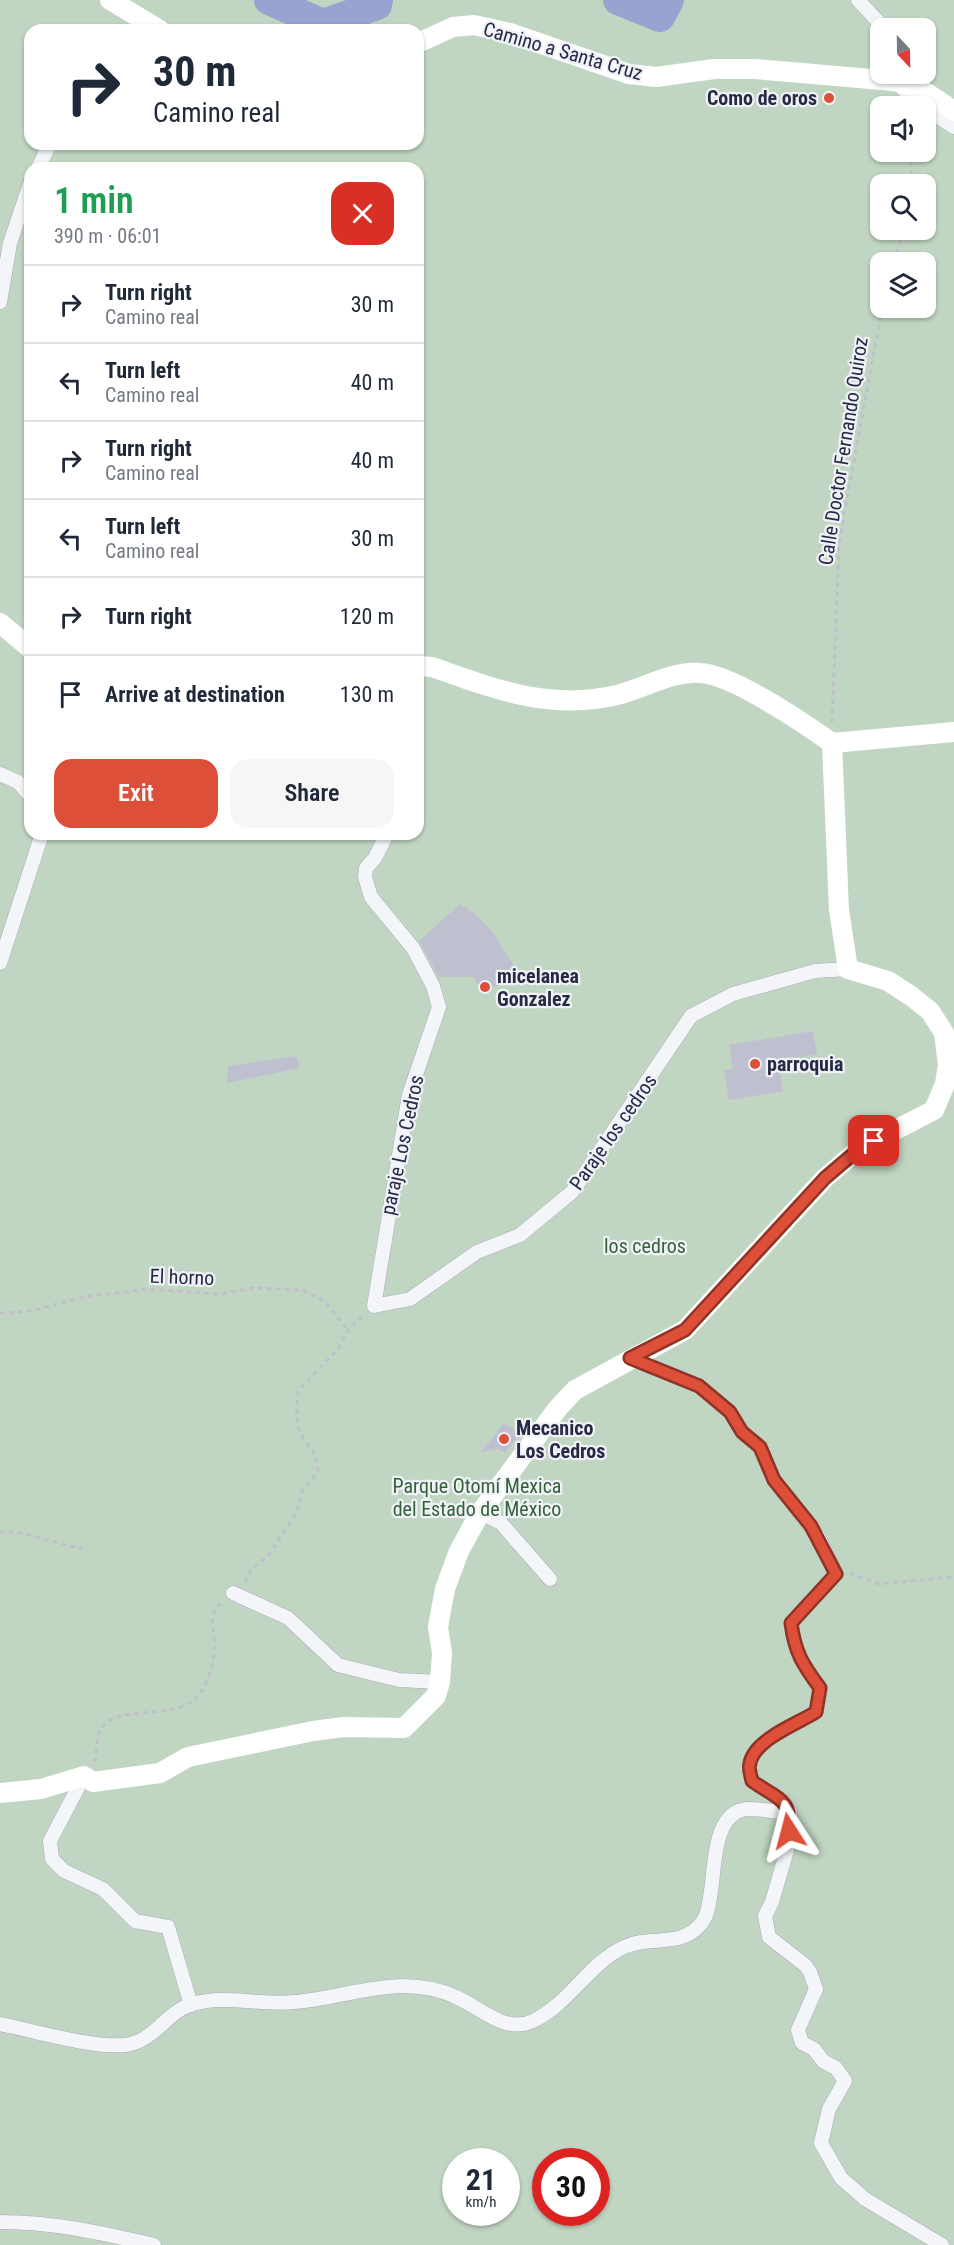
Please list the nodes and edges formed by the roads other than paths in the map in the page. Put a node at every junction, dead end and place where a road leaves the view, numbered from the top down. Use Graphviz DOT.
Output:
graph roads {
  1 [pos="110,0"];
  2 [pos="858,0"];
  3 [pos="875,18"];
  4 [pos="150,24"];
  5 [pos="424,40"];
  6 [pos="870,76"];
  7 [pos="902,84"];
  8 [pos="911,84"];
  9 [pos="913,96"];
  10 [pos="954,111"];
  11 [pos="936,115"];
  12 [pos="954,127"];
  13 [pos="24,202"];
  14 [pos="0,302"];
  15 [pos="0,623"];
  16 [pos="24,643"];
  17 [pos="424,666"];
  18 [pos="954,732"];
  19 [pos="832,743"];
  20 [pos="0,774"];
  21 [pos="24,789"];
  22 [pos="40,840"];
  23 [pos="384,840"];
  24 [pos="0,963"];
  25 [pos="848,969"];
  26 [pos="374,1306"];
  27 [pos="630,1358"];
  28 [pos="480,1513"];
  29 [pos="550,1579"];
  30 [pos="233,1593"];
  31 [pos="440,1682"];
  32 [pos="89,1779"];
  33 [pos="0,1792"];
  34 [pos="790,1813"];
  35 [pos="191,2004"];
  36 [pos="0,2024"];
  37 [pos="0,2222"];
  38 [pos="154,2245"];
  39 [pos="942,2245"];
  1 -- 4 [label="main road"];
  2 -- 3 [label="street"];
  5 -- 6 [label="main road, Camino a Santa Cruz"];
  7 -- 9 [label="street"];
  8 -- 10 [label="main road, Camino a Santa Cruz"];
  11 -- 12 [label="street"];
  13 -- 14 [label="street"];
  15 -- 16 [label="main road"];
  17 -- 19 [label="main road"];
  18 -- 19 [label="main road"];
  19 -- 25 [label="main road"];
  20 -- 21 [label="street"];
  22 -- 24 [label="street"];
  23 -- 26 [label="street, paraje Los Cedros"];
  25 -- 26 [label="street, Paraje los cedros"];
  25 -- 27 [label="main road"];
  27 -- 28 [label="main road"];
  27 -- 34 [label="street"];
  28 -- 29 [label="street"];
  28 -- 31 [label="main road"];
  30 -- 31 [label="street"];
  31 -- 32 [label="main road"];
  32 -- 33 [label="main road"];
  32 -- 35 [label="street"];
  34 -- 35 [label="street"];
  34 -- 39 [label="street"];
  35 -- 36 [label="street"];
  37 -- 38 [label="street"];
}
